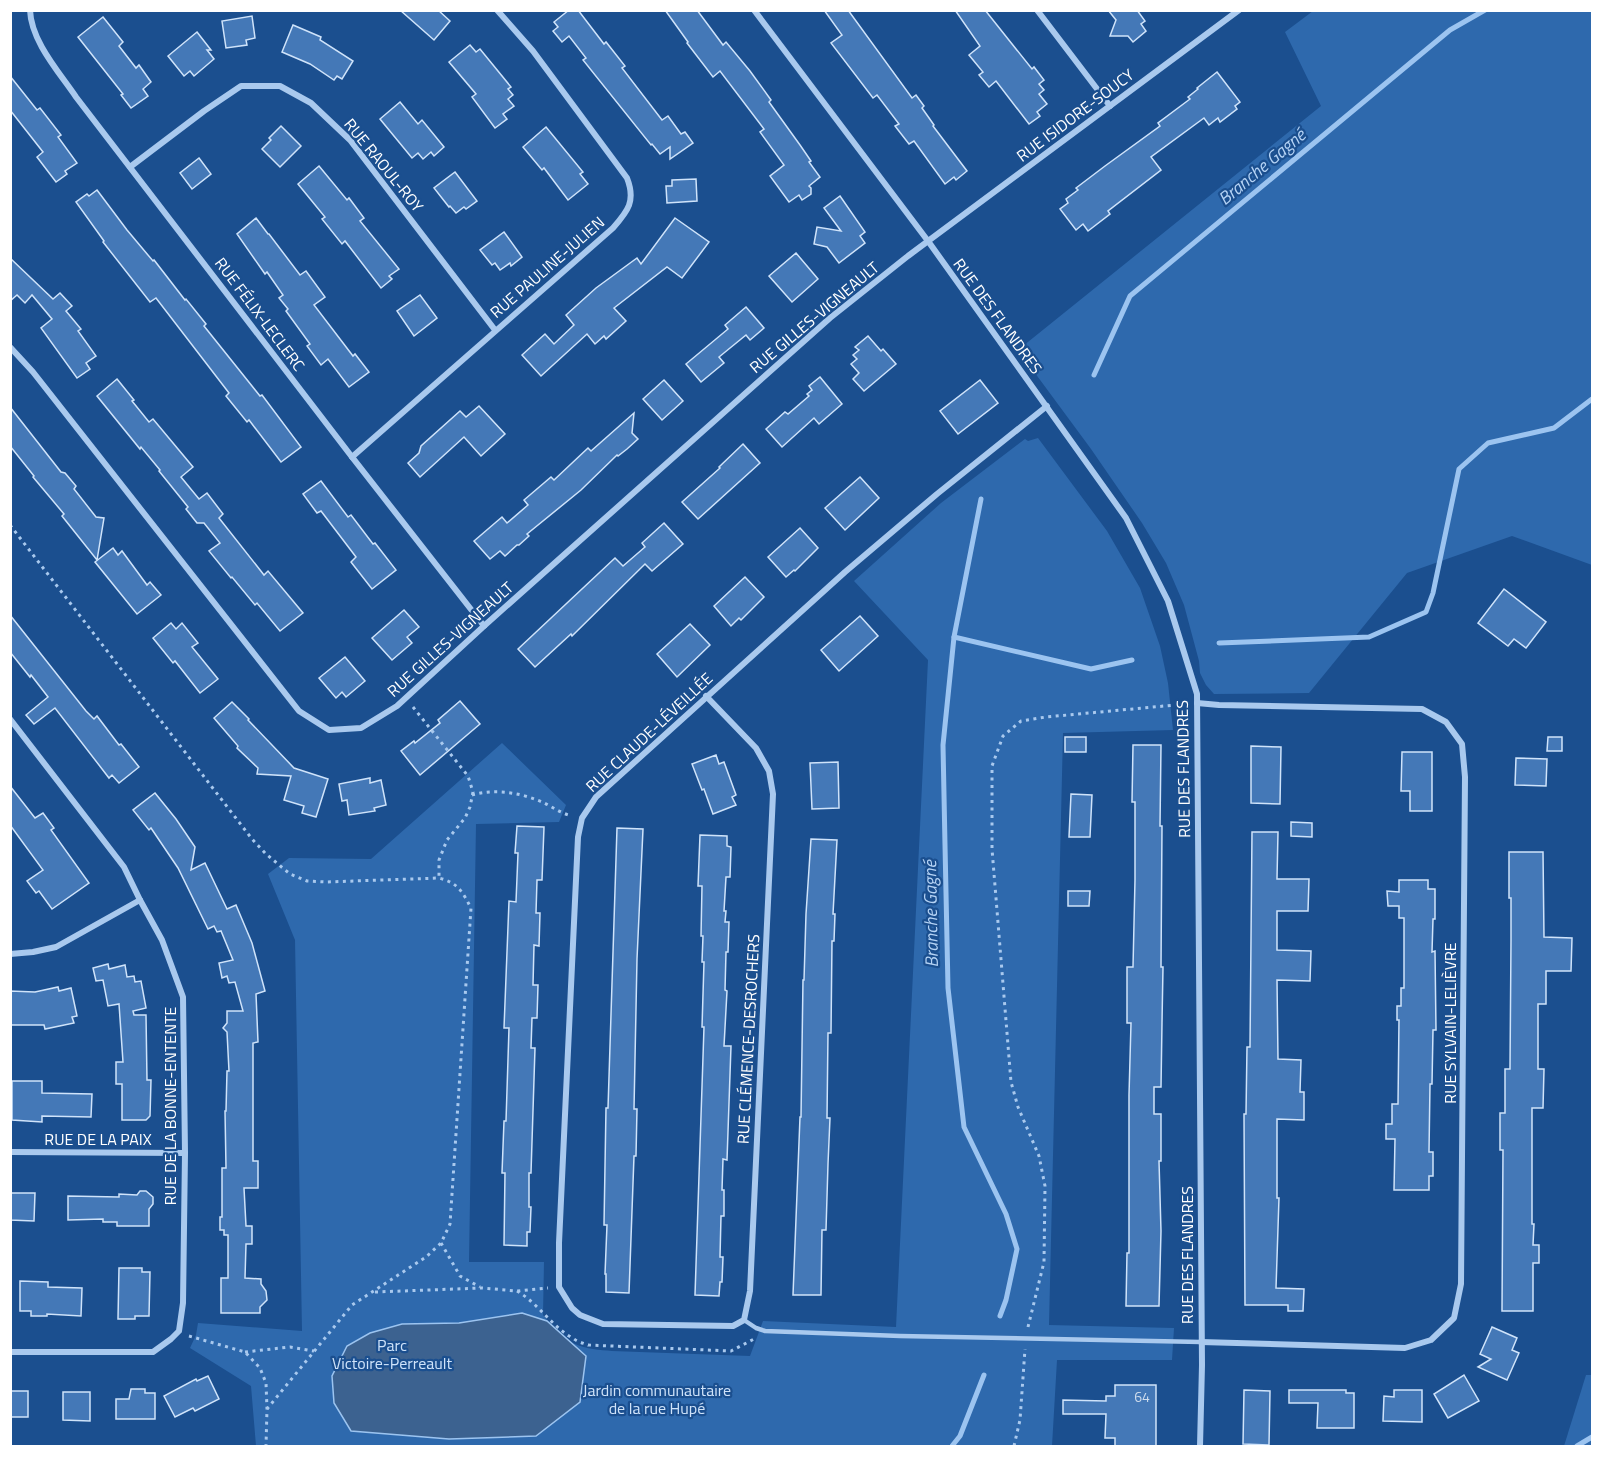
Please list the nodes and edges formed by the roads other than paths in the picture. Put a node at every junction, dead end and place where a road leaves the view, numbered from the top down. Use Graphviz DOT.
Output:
graph roads {
  1 [pos="30,10"];
  2 [pos="497,10"];
  3 [pos="754,10"];
  4 [pos="1037,10"];
  5 [pos="1239,10"];
  6 [pos="1110,106"];
  7 [pos="130,167"];
  8 [pos="928,241"];
  9 [pos="495,330"];
  10 [pos="10,347"];
  11 [pos="1047,406"];
  12 [pos="352,457"];
  13 [pos="484,626"];
  14 [pos="706,696"];
  15 [pos="1197,703"];
  16 [pos="10,719"];
  17 [pos="140,900"];
  18 [pos="10,954"];
  19 [pos="10,1152"];
  20 [pos="184,1153"];
  21 [pos="744,1320"];
  22 [pos="1201,1342"];
  23 [pos="10,1352"];
  24 [pos="1200,1446"];
  1 -- 7 [label="street, RUE FÉLIX-LECLERC"];
  2 -- 9 [label="street, RUE PAULINE-JULIEN"];
  3 -- 8 [label="street, RUE DES FLANDRES"];
  4 -- 6 [label="street"];
  5 -- 6 [label="street, RUE ISIDORE-SOUCY"];
  6 -- 8 [label="street, RUE ISIDORE-SOUCY"];
  7 -- 9 [label="street, RUE RAOUL-ROY"];
  7 -- 12 [label="street, RUE FÉLIX-LECLERC"];
  8 -- 11 [label="street, RUE DES FLANDRES"];
  8 -- 13 [label="street, RUE GILLES-VIGNEAULT"];
  9 -- 12 [label="street, RUE PAULINE-JULIEN"];
  10 -- 13 [label="street, RUE GILLES-VIGNEAULT"];
  11 -- 14 [label="street, RUE CLAUDE-LÉVEILLÉE"];
  11 -- 15 [label="street, RUE DES FLANDRES"];
  12 -- 13 [label="street, RUE FÉLIX-LECLERC"];
  14 -- 21 [label="street, RUE CLÉMENCE-DESROCHERS"];
  14 -- 21 [label="street, RUE CLAUDE-LÉVEILLÉE"];
  15 -- 22 [label="street, RUE DES FLANDRES"];
  15 -- 22 [label="street, RUE SYLVAIN-LELIÈVRE"];
  16 -- 17 [label="street, RUE DE LA BONNE-ENTENTE"];
  17 -- 18 [label="street"];
  17 -- 20 [label="street, RUE DE LA BONNE-ENTENTE"];
  19 -- 20 [label="street, RUE DE LA PAIX"];
  20 -- 23 [label="street, RUE DE LA BONNE-ENTENTE"];
  21 -- 22 [label="lane"];
  22 -- 24 [label="street, RUE DES FLANDRES"];
}
